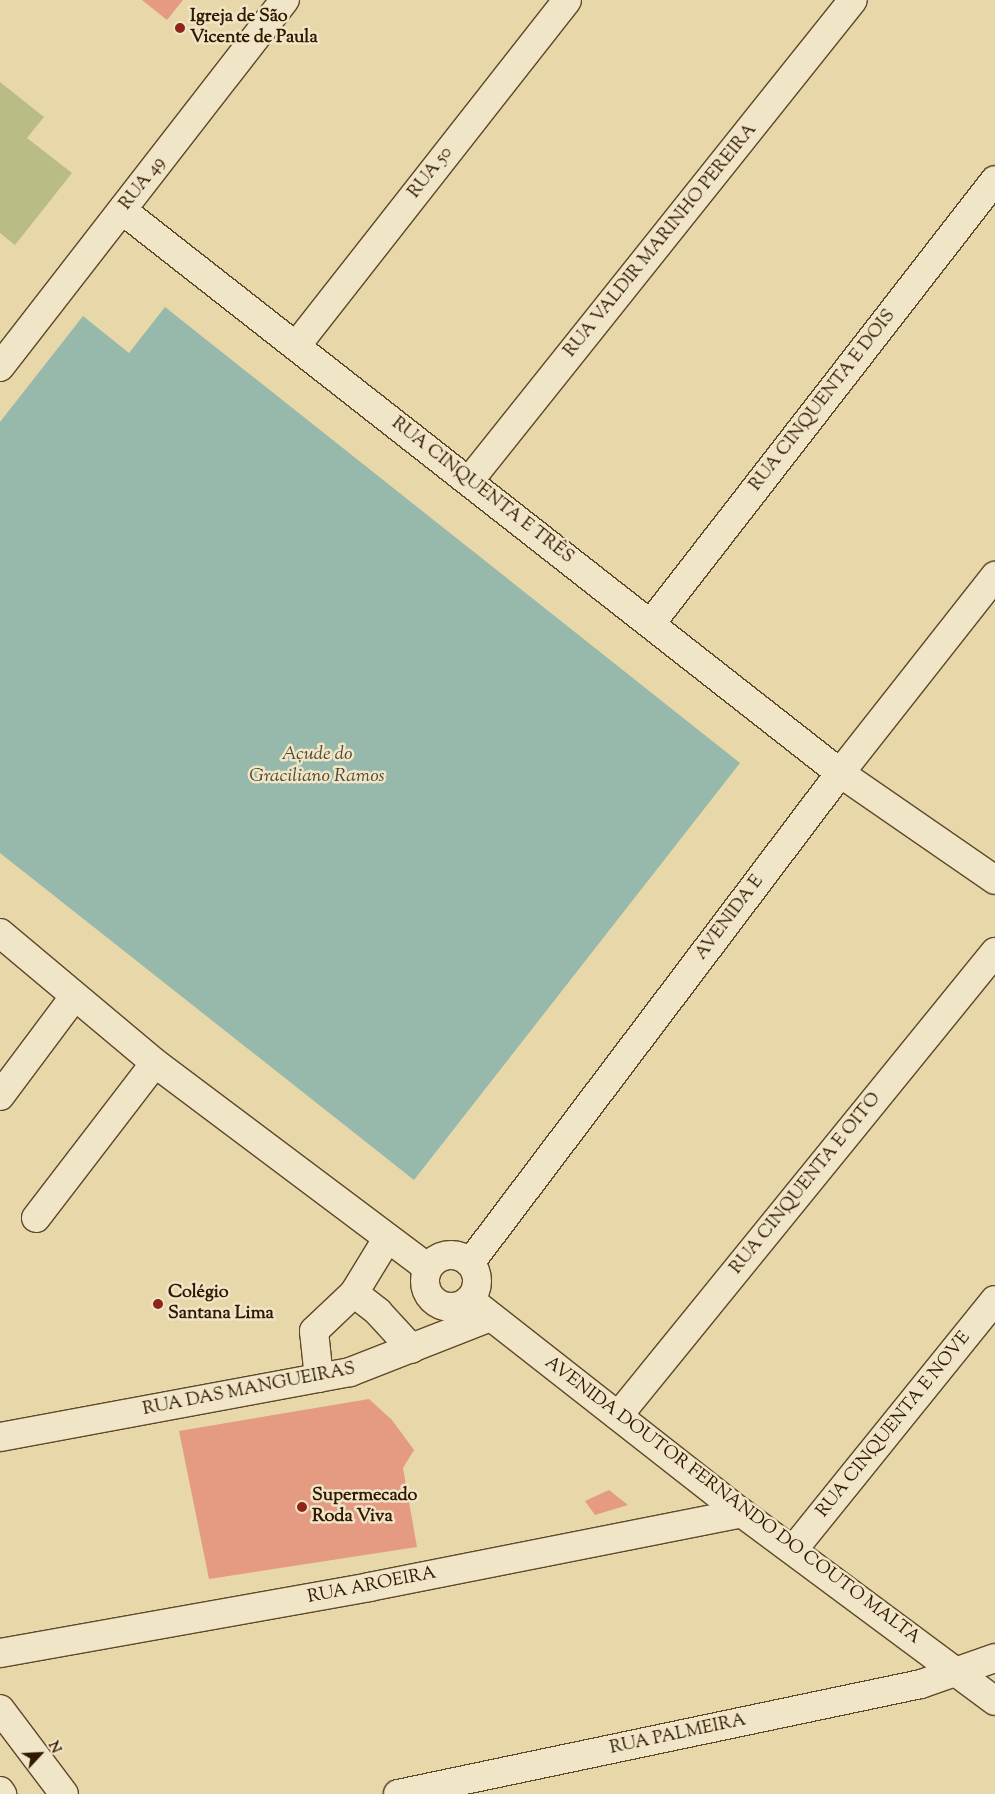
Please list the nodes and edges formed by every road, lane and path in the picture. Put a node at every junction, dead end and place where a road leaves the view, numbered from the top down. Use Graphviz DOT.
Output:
graph roads {
  1 [pos="285,0"];
  2 [pos="567,0"];
  3 [pos="853,0"];
  4 [pos="995,180"];
  5 [pos="122,210"];
  6 [pos="296,346"];
  7 [pos="3,357"];
  8 [pos="469,481"];
  9 [pos="995,576"];
  10 [pos="986,607"];
  11 [pos="652,622"];
  12 [pos="840,773"];
  13 [pos="995,880"];
  14 [pos="0,933"];
  15 [pos="995,952"];
  16 [pos="74,997"];
  17 [pos="155,1063"];
  18 [pos="0,1096"];
  19 [pos="36,1218"];
  20 [pos="386,1239"];
  21 [pos="470,1263"];
  22 [pos="428,1268"];
  23 [pos="354,1294"];
  24 [pos="470,1300"];
  25 [pos="995,1300"];
  26 [pos="490,1317"];
  27 [pos="412,1349"];
  28 [pos="319,1378"];
  29 [pos="618,1416"];
  30 [pos="0,1438"];
  31 [pos="742,1513"];
  32 [pos="793,1550"];
  33 [pos="0,1653"];
  34 [pos="995,1658"];
  35 [pos="957,1672"];
  36 [pos="995,1701"];
  37 [pos="0,1709"];
  38 [pos="64,1794"];
  39 [pos="398,1794"];
  1 -- 5 [label="street, RUA 49"];
  2 -- 6 [label="street, RUA 50"];
  3 -- 8 [label="street, RUA VALDIR MARINHO PEREIRA"];
  4 -- 11 [label="street, RUA CINQUENTA E DOIS"];
  5 -- 6 [label="street, RUA CINQUENTA E TRÊS"];
  5 -- 7 [label="street, RUA 49"];
  6 -- 8 [label="street, RUA CINQUENTA E TRÊS"];
  8 -- 11 [label="street, RUA CINQUENTA E TRÊS"];
  9 -- 10 [label="street, AVENIDA E"];
  10 -- 12 [label="street, AVENIDA E"];
  11 -- 12 [label="street, RUA CINQUENTA E TRÊS"];
  12 -- 13 [label="street, RUA CINQUENTA E TRÊS"];
  12 -- 21 [label="street, AVENIDA E"];
  14 -- 16 [label="street"];
  15 -- 29 [label="street, RUA CINQUENTA E OITO"];
  16 -- 17 [label="street"];
  16 -- 18 [label="street"];
  17 -- 19 [label="street"];
  17 -- 20 [label="street"];
  20 -- 22 [label="street"];
  20 -- 23 [label="street"];
  21 -- 22 [label="street"];
  21 -- 24 [label="street"];
  22 -- 24 [label="street"];
  23 -- 27 [label="street"];
  23 -- 28 [label="street"];
  24 -- 26 [label="street, AVENIDA DOUTOR FERNANDO DO COUTO MALTA"];
  25 -- 32 [label="street, RUA CINQUENTA E NOVE"];
  26 -- 27 [label="street, RUA DAS MANGUEIRAS"];
  26 -- 29 [label="street, AVENIDA DOUTOR FERNANDO DO COUTO MALTA"];
  27 -- 28 [label="street, RUA DAS MANGUEIRAS"];
  28 -- 30 [label="street, RUA DAS MANGUEIRAS"];
  29 -- 31 [label="street, AVENIDA DOUTOR FERNANDO DO COUTO MALTA"];
  31 -- 32 [label="street, AVENIDA DOUTOR FERNANDO DO COUTO MALTA"];
  31 -- 33 [label="street, RUA AROEIRA"];
  32 -- 35 [label="street, AVENIDA DOUTOR FERNANDO DO COUTO MALTA"];
  34 -- 35 [label="street, RUA PALMEIRA"];
  35 -- 36 [label="street, AVENIDA DOUTOR FERNANDO DO COUTO MALTA"];
  35 -- 39 [label="street, RUA PALMEIRA"];
  37 -- 38 [label="street"];
}
